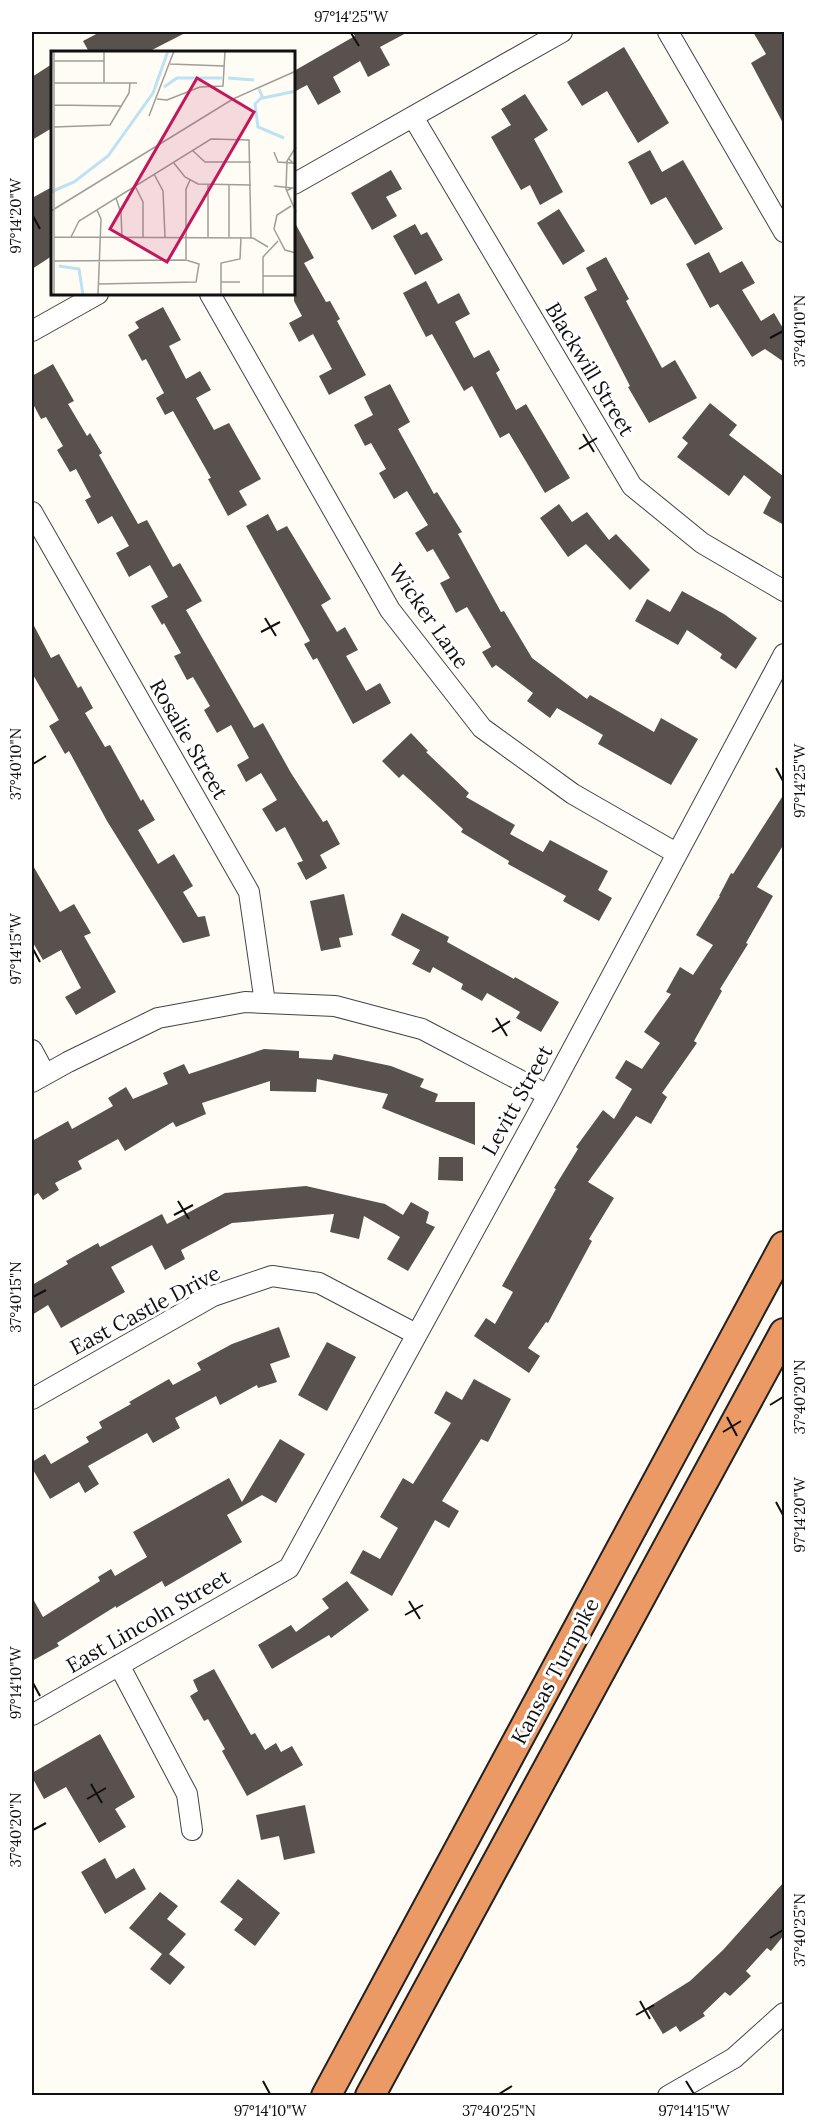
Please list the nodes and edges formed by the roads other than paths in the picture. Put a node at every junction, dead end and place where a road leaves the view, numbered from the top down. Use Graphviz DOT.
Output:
graph roads {
  1 [pos="562,32"];
  2 [pos="668,32"];
  3 [pos="413,117"];
  4 [pos="296,183"];
  5 [pos="784,232"];
  6 [pos="94,296"];
  7 [pos="211,296"];
  8 [pos="32,331"];
  9 [pos="32,512"];
  10 [pos="784,591"];
  11 [pos="784,654"];
  12 [pos="676,853"];
  13 [pos="265,1003"];
  14 [pos="32,1050"];
  15 [pos="38,1078"];
  16 [pos="548,1095"];
  17 [pos="784,1246"];
  18 [pos="784,1333"];
  19 [pos="416,1334"];
  20 [pos="32,1399"];
  21 [pos="289,1568"];
  22 [pos="119,1665"];
  23 [pos="32,1716"];
  24 [pos="192,1830"];
  25 [pos="784,2013"];
  26 [pos="326,2096"];
  27 [pos="370,2096"];
  28 [pos="668,2096"];
  1 -- 3 [label="street"];
  2 -- 5 [label="street"];
  3 -- 4 [label="street"];
  3 -- 10 [label="street, Blackwill Street"];
  6 -- 8 [label="street"];
  7 -- 12 [label="street, Wicker Lane"];
  9 -- 13 [label="street, Rosalie Street"];
  11 -- 12 [label="street, Levitt Street"];
  12 -- 16 [label="street, Levitt Street"];
  13 -- 15 [label="street"];
  13 -- 16 [label="street"];
  14 -- 15 [label="street"];
  16 -- 19 [label="street, Levitt Street"];
  17 -- 26 [label="highway, Kansas Turnpike"];
  18 -- 27 [label="highway, Kansas Turnpike"];
  19 -- 20 [label="street, East Castle Drive"];
  19 -- 21 [label="street, Levitt Street"];
  21 -- 22 [label="street, East Lincoln Street"];
  22 -- 23 [label="street, East Lincoln Street"];
  22 -- 24 [label="street"];
  25 -- 28 [label="street"];
}
